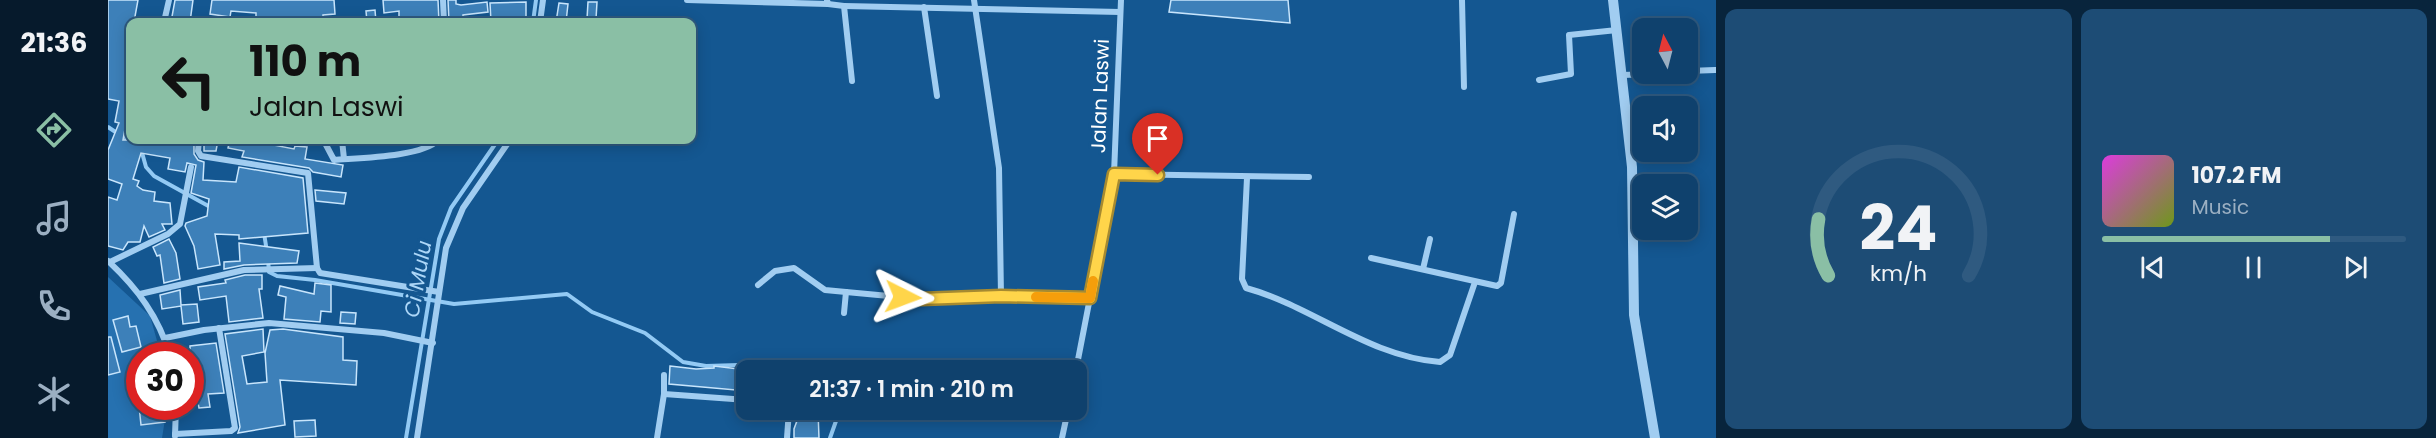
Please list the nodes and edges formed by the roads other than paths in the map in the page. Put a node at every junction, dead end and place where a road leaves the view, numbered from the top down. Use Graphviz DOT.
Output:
graph roads {
  1 [pos="169,0"];
  2 [pos="443,0"];
  3 [pos="543,0"];
  4 [pos="687,0"];
  5 [pos="974,0"];
  6 [pos="1121,0"];
  7 [pos="1462,0"];
  8 [pos="1613,0"];
  9 [pos="827,2"];
  10 [pos="844,6"];
  11 [pos="924,7"];
  12 [pos="974,8"];
  13 [pos="1120,12"];
  14 [pos="165,18"];
  15 [pos="444,18"];
  16 [pos="541,18"];
  17 [pos="1617,30"];
  18 [pos="1715,70"];
  19 [pos="1698,71"];
  20 [pos="1623,75"];
  21 [pos="1632,75"];
  22 [pos="1539,80"];
  23 [pos="852,81"];
  24 [pos="1464,87"];
  25 [pos="937,96"];
  26 [pos="199,144"];
  27 [pos="325,144"];
  28 [pos="342,144"];
  29 [pos="432,144"];
  30 [pos="507,144"];
  31 [pos="344,159"];
  32 [pos="191,166"];
  33 [pos="1114,174"];
  34 [pos="1309,177"];
  35 [pos="1247,178"];
  36 [pos="1514,214"];
  37 [pos="1430,239"];
  38 [pos="1371,258"];
  39 [pos="109,262"];
  40 [pos="317,268"];
  41 [pos="1423,269"];
  42 [pos="1474,282"];
  43 [pos="758,285"];
  44 [pos="438,292"];
  45 [pos="846,292"];
  46 [pos="140,294"];
  47 [pos="1001,296"];
  48 [pos="1090,298"];
  49 [pos="844,313"];
  50 [pos="219,328"];
  51 [pos="165,339"];
  52 [pos="166,342"];
  53 [pos="431,343"];
  54 [pos="1078,360"];
  55 [pos="664,375"];
  56 [pos="664,394"];
  57 [pos="736,399"];
  58 [pos="176,420"];
  59 [pos="788,420"];
  60 [pos="1066,420"];
  61 [pos="175,436"];
  62 [pos="417,438"];
  63 [pos="657,438"];
  64 [pos="787,438"];
  65 [pos="1062,438"];
  66 [pos="1655,438"];
  1 -- 14 [label="street"];
  2 -- 15 [label="street"];
  3 -- 16 [label="street"];
  4 -- 9 [label="street"];
  5 -- 12 [label="street"];
  6 -- 13 [label="street, Jalan Laswi"];
  7 -- 24 [label="street"];
  8 -- 17 [label="street"];
  9 -- 10 [label="street"];
  10 -- 11 [label="street"];
  10 -- 23 [label="street"];
  11 -- 12 [label="street"];
  11 -- 25 [label="street"];
  12 -- 13 [label="street"];
  12 -- 47 [label="street"];
  13 -- 33 [label="street, Jalan Laswi"];
  17 -- 20 [label="street"];
  17 -- 22 [label="street"];
  18 -- 19 [label="street"];
  20 -- 21 [label="street"];
  20 -- 66 [label="street"];
  26 -- 40 [label="street"];
  27 -- 31 [label="street"];
  28 -- 31 [label="street"];
  29 -- 31 [label="street"];
  30 -- 44 [label="street"];
  32 -- 39 [label="street"];
  33 -- 35 [label="street"];
  33 -- 48 [label="street, Jalan Laswi"];
  34 -- 35 [label="street"];
  35 -- 42 [label="street"];
  36 -- 42 [label="street"];
  37 -- 41 [label="street"];
  38 -- 41 [label="street"];
  39 -- 46 [label="street"];
  40 -- 44 [label="street"];
  40 -- 46 [label="street"];
  41 -- 42 [label="street"];
  43 -- 45 [label="street"];
  44 -- 53 [label="street"];
  45 -- 47 [label="street"];
  45 -- 49 [label="street"];
  46 -- 51 [label="street"];
  47 -- 48 [label="street"];
  48 -- 54 [label="street, Jalan Laswi"];
  50 -- 51 [label="street"];
  50 -- 53 [label="street"];
  50 -- 61 [label="street"];
  51 -- 52 [label="street"];
  53 -- 62 [label="street"];
  55 -- 56 [label="street"];
  56 -- 57 [label="street"];
  56 -- 63 [label="street"];
  58 -- 61 [label="street"];
  59 -- 64 [label="street"];
  60 -- 65 [label="street"];
}
